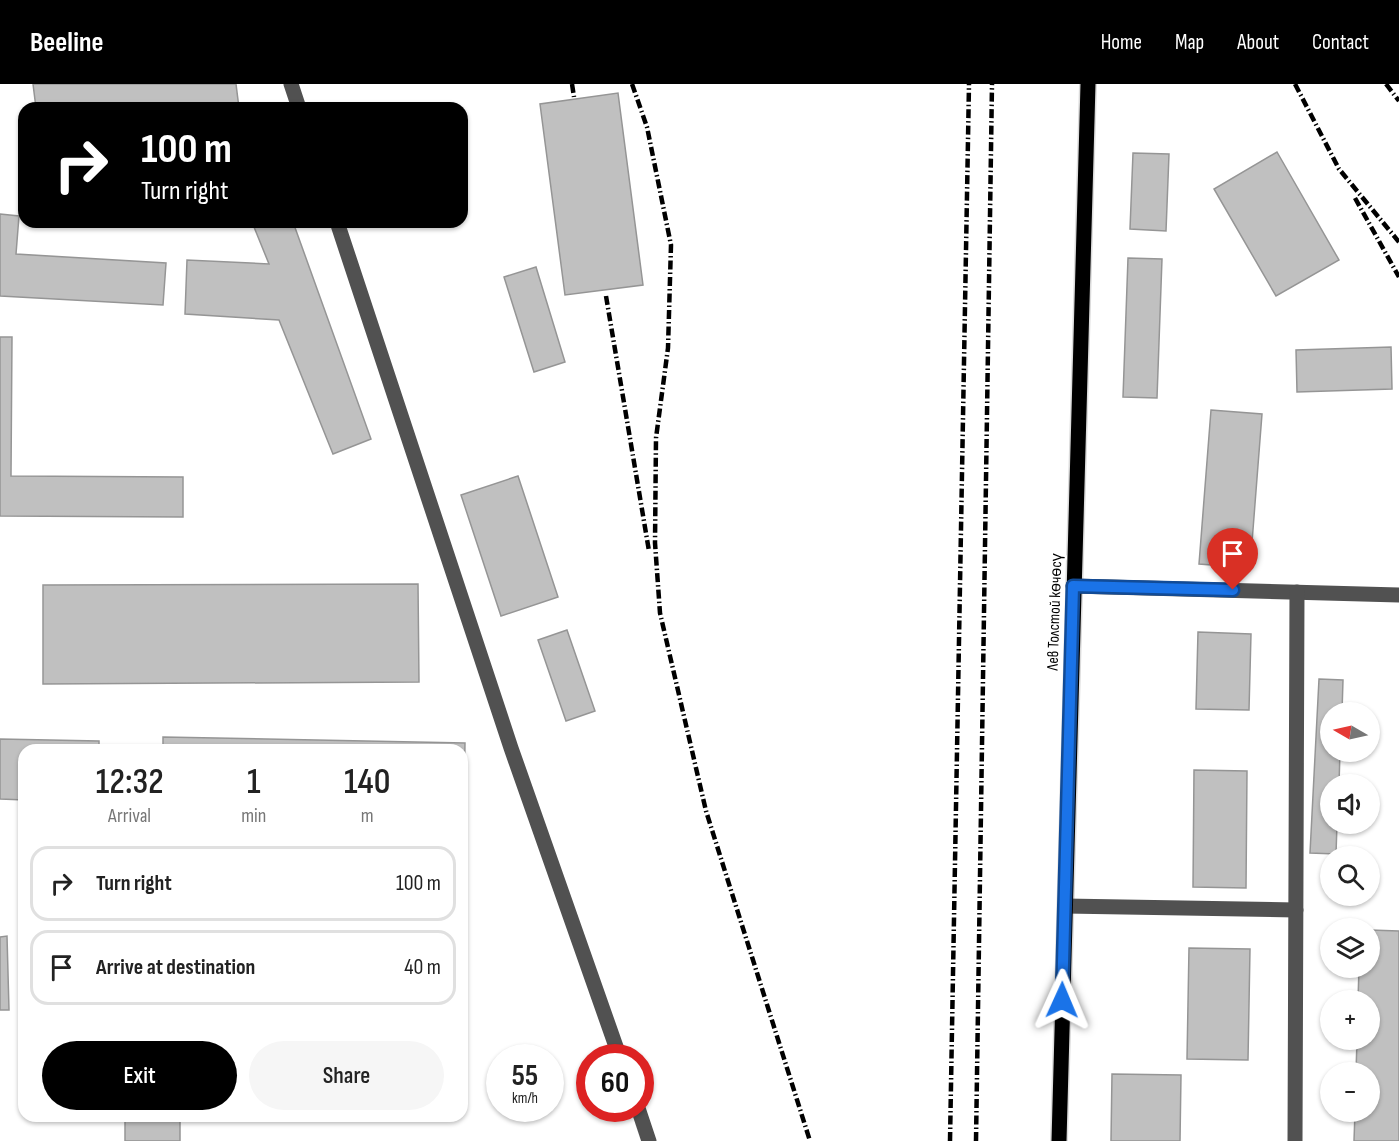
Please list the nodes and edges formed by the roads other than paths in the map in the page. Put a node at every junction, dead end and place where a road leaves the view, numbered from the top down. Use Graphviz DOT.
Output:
graph roads {
  1 [pos="291,84"];
  2 [pos="1088,84"];
  3 [pos="297,102"];
  4 [pos="339,228"];
  5 [pos="1073,586"];
  6 [pos="1297,592"];
  7 [pos="1399,595"];
  8 [pos="1065,906"];
  9 [pos="1296,910"];
  10 [pos="615,1044"];
  11 [pos="643,1122"];
  12 [pos="649,1141"];
  13 [pos="1059,1141"];
  14 [pos="1296,1141"];
  1 -- 3 [label="street"];
  2 -- 5 [label="main road, Лев Толстой көчөсү"];
  4 -- 10 [label="street"];
  5 -- 6 [label="street"];
  5 -- 8 [label="main road, Лев Толстой көчөсү"];
  6 -- 7 [label="street"];
  6 -- 9 [label="street"];
  8 -- 9 [label="street"];
  8 -- 13 [label="main road, Лев Толстой көчөсү"];
  9 -- 14 [label="street"];
  11 -- 12 [label="street"];
}
